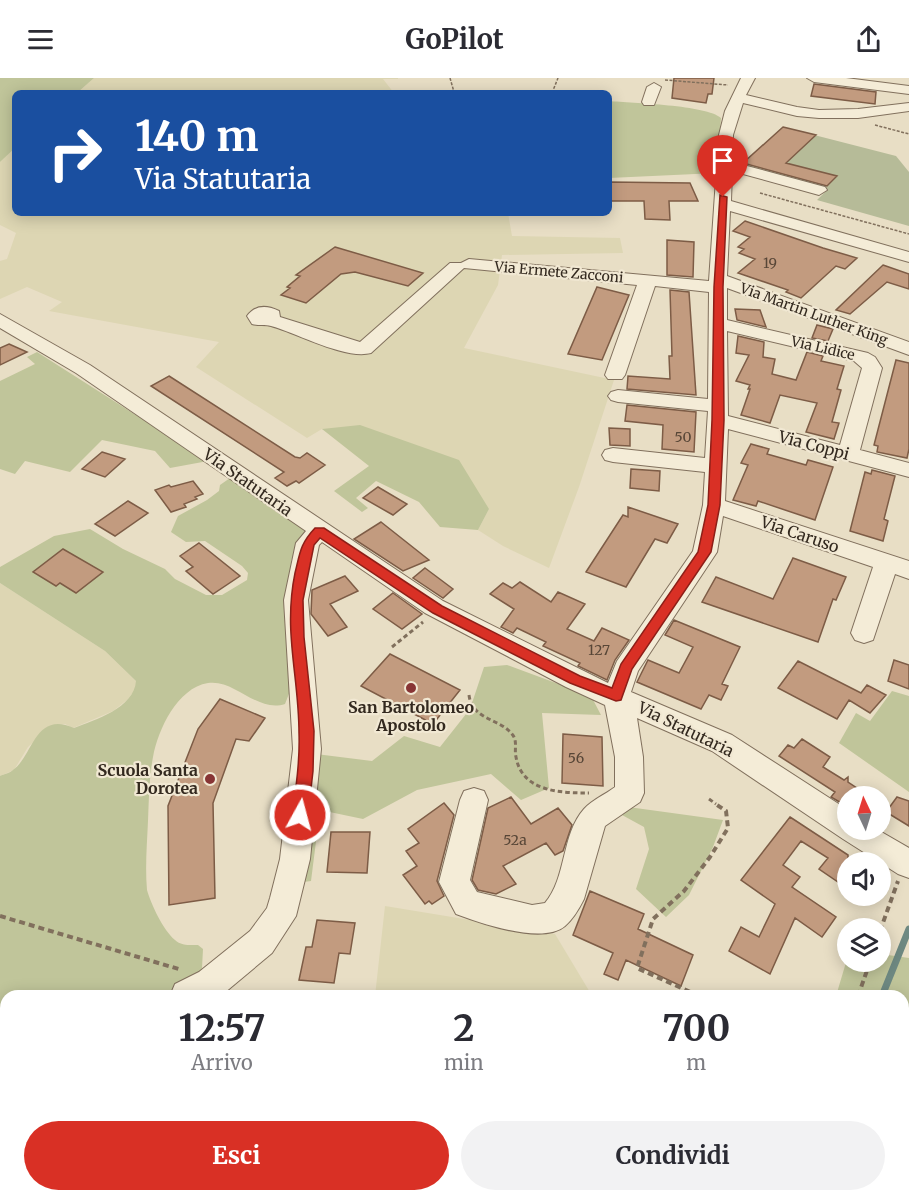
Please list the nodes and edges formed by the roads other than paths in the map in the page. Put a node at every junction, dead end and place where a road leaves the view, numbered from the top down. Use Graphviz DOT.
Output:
graph roads {
  1 [pos="814,78"];
  2 [pos="905,78"];
  3 [pos="909,81"];
  4 [pos="657,83"];
  5 [pos="743,88"];
  6 [pos="909,90"];
  7 [pos="650,102"];
  8 [pos="909,107"];
  9 [pos="725,165"];
  10 [pos="819,190"];
  11 [pos="730,206"];
  12 [pos="909,257"];
  13 [pos="648,280"];
  14 [pos="719,283"];
  15 [pos="269,319"];
  16 [pos="0,320"];
  17 [pos="718,323"];
  18 [pos="909,349"];
  19 [pos="615,375"];
  20 [pos="618,396"];
  21 [pos="718,413"];
  22 [pos="848,454"];
  23 [pos="613,456"];
  24 [pos="715,466"];
  25 [pos="909,470"];
  26 [pos="714,505"];
  27 [pos="319,531"];
  28 [pos="898,567"];
  29 [pos="864,633"];
  30 [pos="616,696"];
  31 [pos="474,800"];
  32 [pos="837,819"];
  33 [pos="869,840"];
  34 [pos="907,863"];
  35 [pos="199,990"];
  1 -- 6 [label="street"];
  2 -- 3 [label="street"];
  4 -- 7 [label="street"];
  5 -- 8 [label="street"];
  5 -- 9 [label="street"];
  9 -- 10 [label="street"];
  9 -- 11 [label="street"];
  11 -- 12 [label="street"];
  11 -- 14 [label="street"];
  13 -- 14 [label="street, Via Ermete Zacconi"];
  13 -- 15 [label="street, Via Ermete Zacconi"];
  13 -- 19 [label="street, Via Ermete Zacconi"];
  14 -- 17 [label="street"];
  14 -- 18 [label="street, Via Martin Luther King"];
  16 -- 27 [label="street, Via Statutaria"];
  17 -- 21 [label="street"];
  17 -- 22 [label="street, Via Lidice"];
  20 -- 21 [label="street, Via Coppi"];
  21 -- 22 [label="street, Via Coppi"];
  21 -- 24 [label="street"];
  22 -- 25 [label="street, Via Coppi"];
  23 -- 24 [label="street"];
  24 -- 26 [label="street"];
  26 -- 28 [label="street, Via Caruso"];
  26 -- 30 [label="street"];
  27 -- 30 [label="street, Via Statutaria"];
  27 -- 35 [label="street"];
  28 -- 29 [label="street, Via Caruso"];
  30 -- 31 [label="street"];
  30 -- 32 [label="street, Via Statutaria"];
  33 -- 34 [label="street"];
}
